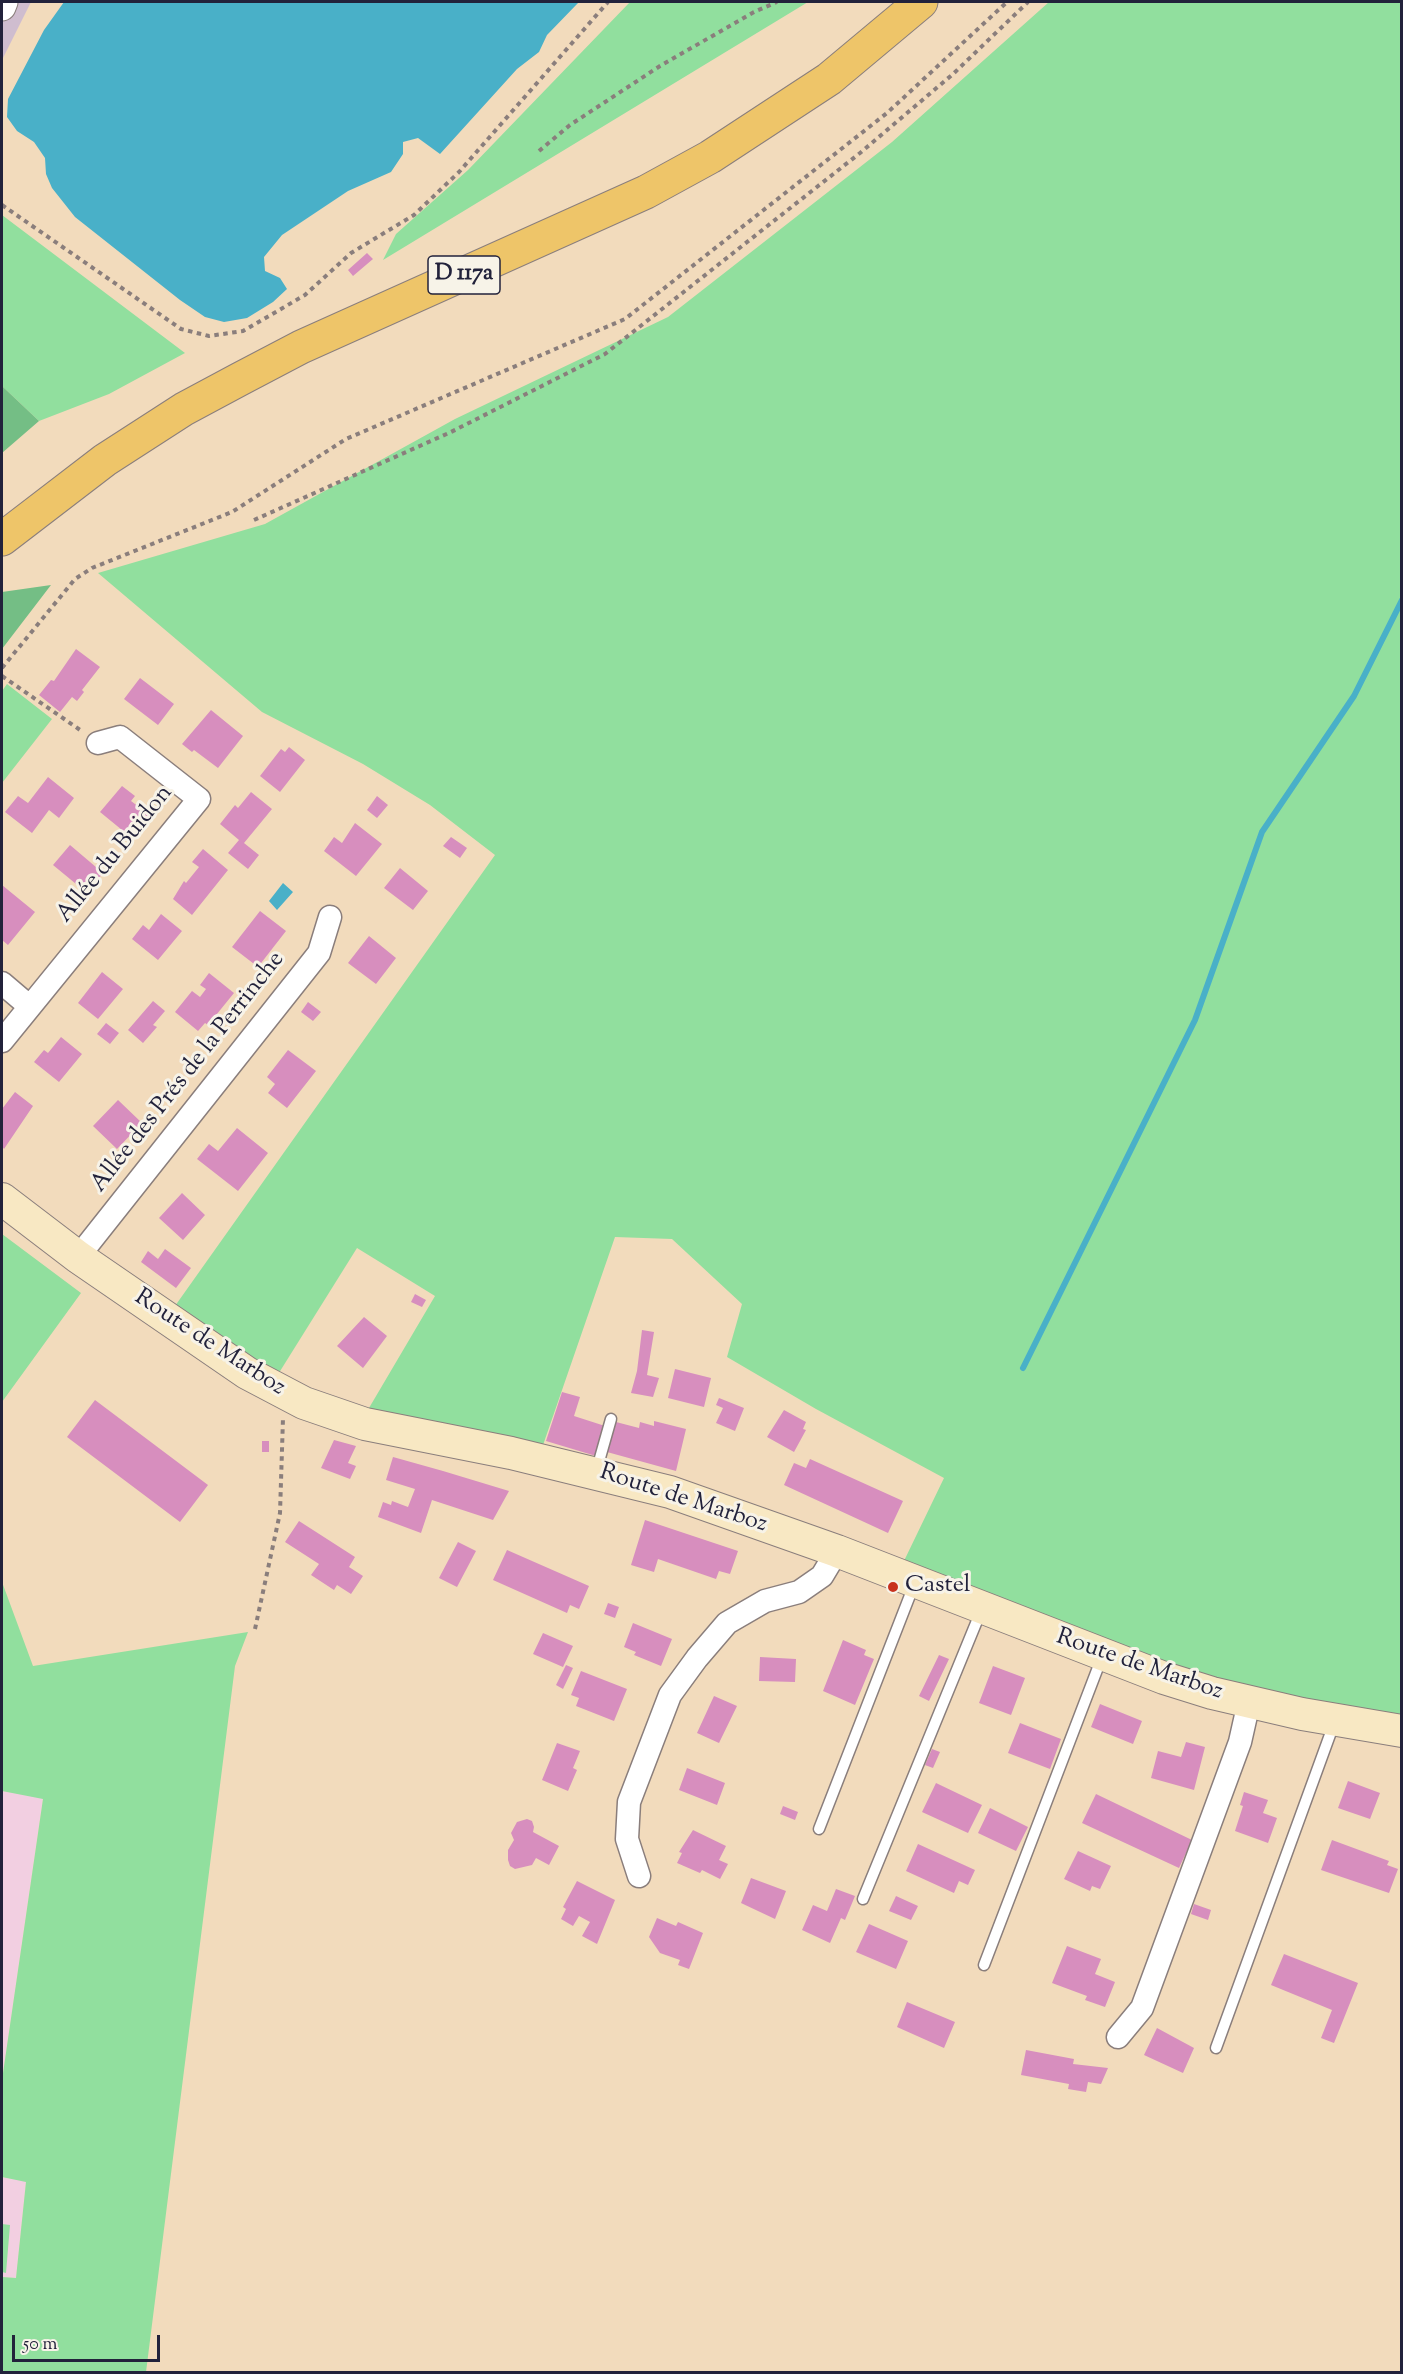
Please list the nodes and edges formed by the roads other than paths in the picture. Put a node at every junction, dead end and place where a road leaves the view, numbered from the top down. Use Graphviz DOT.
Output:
graph roads {
  1 [pos="4,2"];
  2 [pos="921,2"];
  3 [pos="2,7"];
  4 [pos="2,539"];
  5 [pos="98,743"];
  6 [pos="330,917"];
  7 [pos="2,983"];
  8 [pos="29,1006"];
  9 [pos="2,1041"];
  10 [pos="2,1199"];
  11 [pos="78,1257"];
  12 [pos="611,1419"];
  13 [pos="596,1472"];
  14 [pos="837,1551"];
  15 [pos="916,1582"];
  16 [pos="982,1608"];
  17 [pos="1102,1656"];
  18 [pos="1249,1702"];
  19 [pos="1335,1720"];
  20 [pos="1401,1731"];
  21 [pos="819,1829"];
  22 [pos="639,1876"];
  23 [pos="863,1899"];
  24 [pos="984,1965"];
  25 [pos="1118,2037"];
  26 [pos="1216,2048"];
  1 -- 3 [label="street"];
  2 -- 4 [label="main road, D 117a"];
  5 -- 8 [label="street, Allée du Buidon"];
  6 -- 11 [label="street, Allée des Prés de la Perrinche"];
  7 -- 8 [label="street"];
  8 -- 9 [label="street, Allée du Buidon"];
  10 -- 11 [label="main road, Route de Marboz"];
  11 -- 13 [label="main road, Route de Marboz"];
  12 -- 13 [label="lane"];
  13 -- 14 [label="main road, Route de Marboz"];
  14 -- 15 [label="main road, Route de Marboz"];
  14 -- 22 [label="street"];
  15 -- 16 [label="main road, Route de Marboz"];
  15 -- 21 [label="lane"];
  16 -- 17 [label="main road, Route de Marboz"];
  16 -- 23 [label="lane"];
  17 -- 18 [label="main road, Route de Marboz"];
  17 -- 24 [label="lane"];
  18 -- 19 [label="main road, Route de Marboz"];
  18 -- 25 [label="street"];
  19 -- 20 [label="main road, Route de Marboz"];
  19 -- 26 [label="lane"];
}
